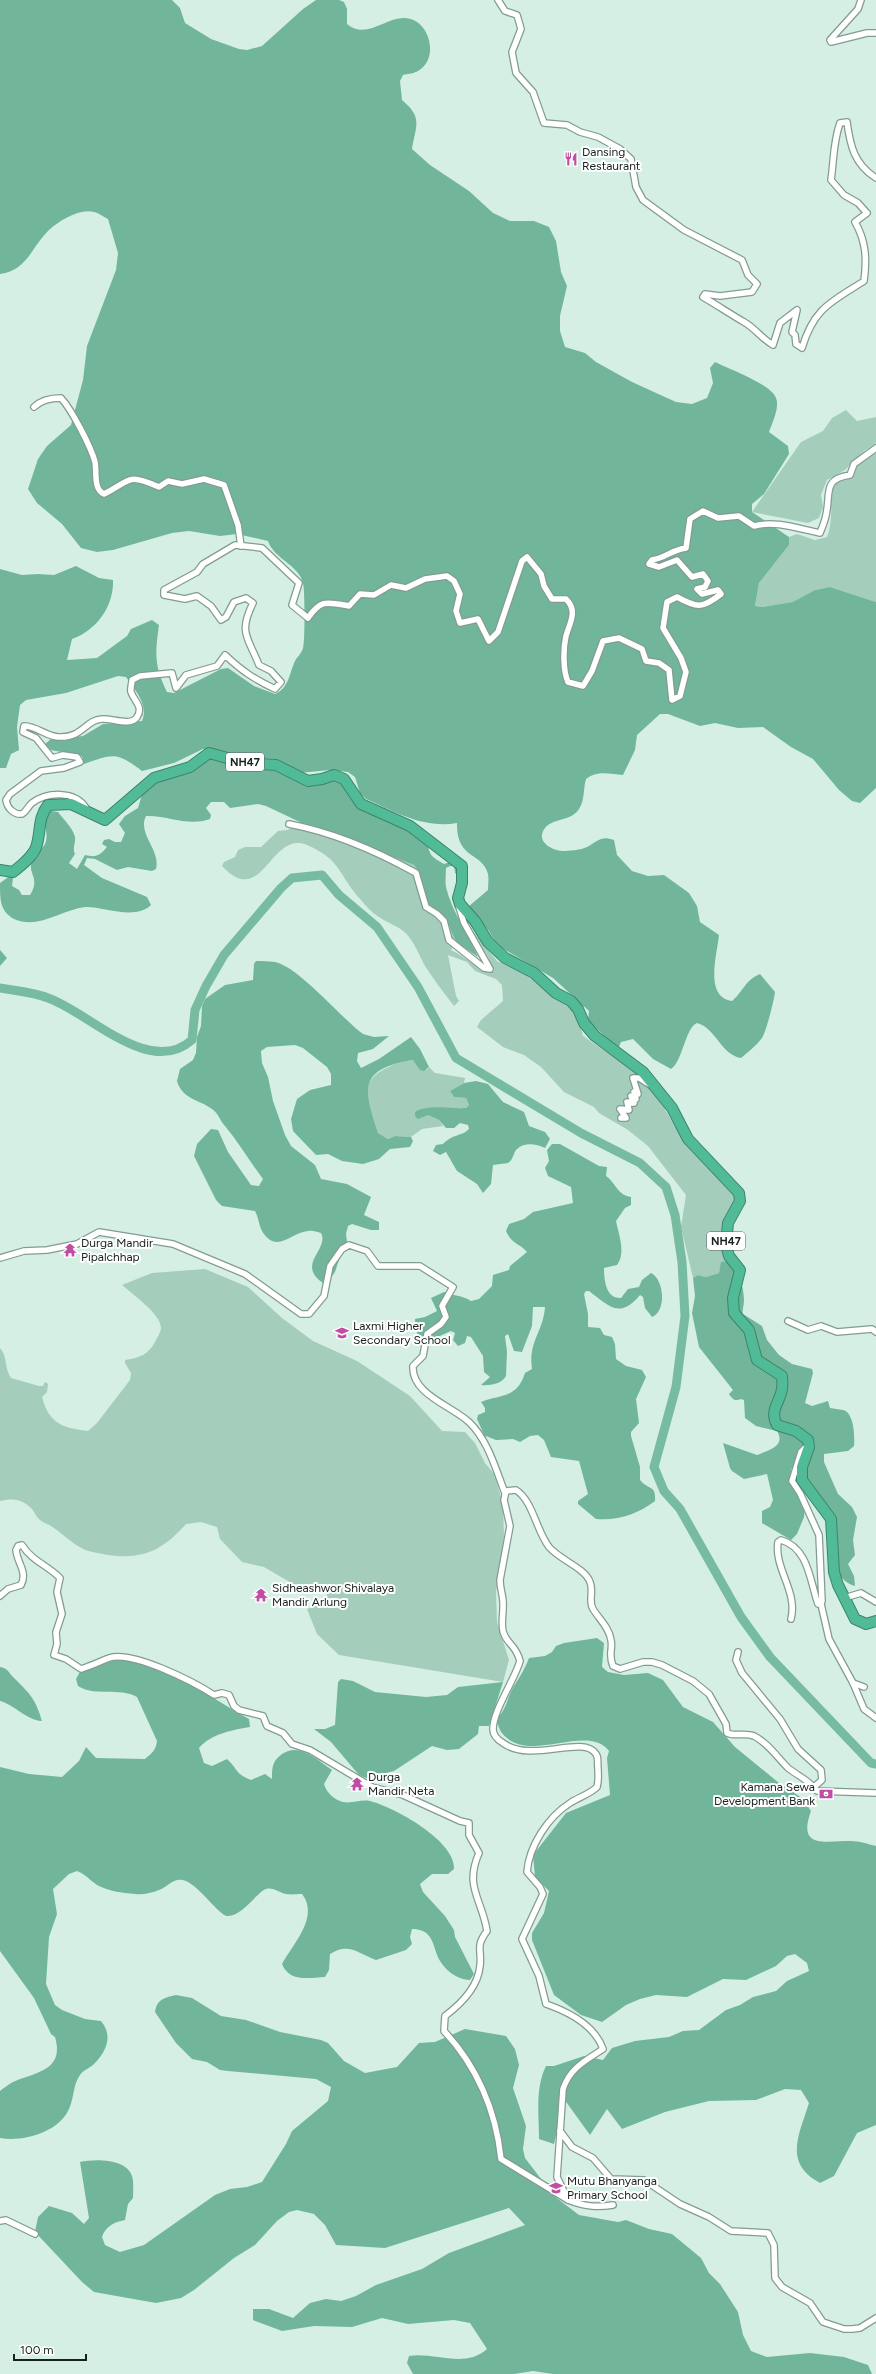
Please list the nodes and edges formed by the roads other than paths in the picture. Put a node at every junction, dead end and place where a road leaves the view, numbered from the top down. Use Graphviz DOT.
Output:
graph roads {
  1 [pos="498,0"];
  2 [pos="860,0"];
  3 [pos="876,34"];
  4 [pos="876,178"];
  5 [pos="34,407"];
  6 [pos="876,448"];
  7 [pos="241,546"];
  8 [pos="86,812"];
  9 [pos="289,824"];
  10 [pos="0,870"];
  11 [pos="458,898"];
  12 [pos="654,1086"];
  13 [pos="621,1118"];
  14 [pos="0,1258"];
  15 [pos="788,1321"];
  16 [pos="876,1332"];
  17 [pos="808,1444"];
  18 [pos="505,1493"];
  19 [pos="0,1596"];
  20 [pos="844,1598"];
  21 [pos="876,1602"];
  22 [pos="821,1604"];
  23 [pos="791,1619"];
  24 [pos="876,1621"];
  25 [pos="738,1652"];
  26 [pos="853,1683"];
  27 [pos="864,1687"];
  28 [pos="876,1718"];
  29 [pos="814,1787"];
  30 [pos="876,1794"];
  31 [pos="560,2131"];
  32 [pos="568,2200"];
  33 [pos="613,2205"];
  34 [pos="0,2221"];
  35 [pos="35,2234"];
  36 [pos="876,2318"];
  1 -- 4 [label="street"];
  2 -- 3 [label="street"];
  5 -- 7 [label="street"];
  6 -- 7 [label="street"];
  7 -- 8 [label="street"];
  8 -- 10 [label="highway, NH47"];
  8 -- 11 [label="highway, NH47"];
  9 -- 11 [label="street"];
  11 -- 12 [label="highway, NH47"];
  12 -- 13 [label="street"];
  12 -- 17 [label="highway, NH47"];
  14 -- 18 [label="street"];
  15 -- 16 [label="street"];
  17 -- 20 [label="highway"];
  17 -- 22 [label="street"];
  18 -- 29 [label="street"];
  18 -- 31 [label="street"];
  19 -- 32 [label="street"];
  20 -- 21 [label="street"];
  20 -- 24 [label="highway"];
  22 -- 23 [label="street"];
  22 -- 26 [label="street"];
  25 -- 29 [label="street"];
  26 -- 27 [label="street"];
  26 -- 28 [label="street"];
  29 -- 30 [label="street"];
  31 -- 32 [label="street"];
  31 -- 36 [label="street"];
  32 -- 33 [label="street"];
  34 -- 35 [label="street"];
}
